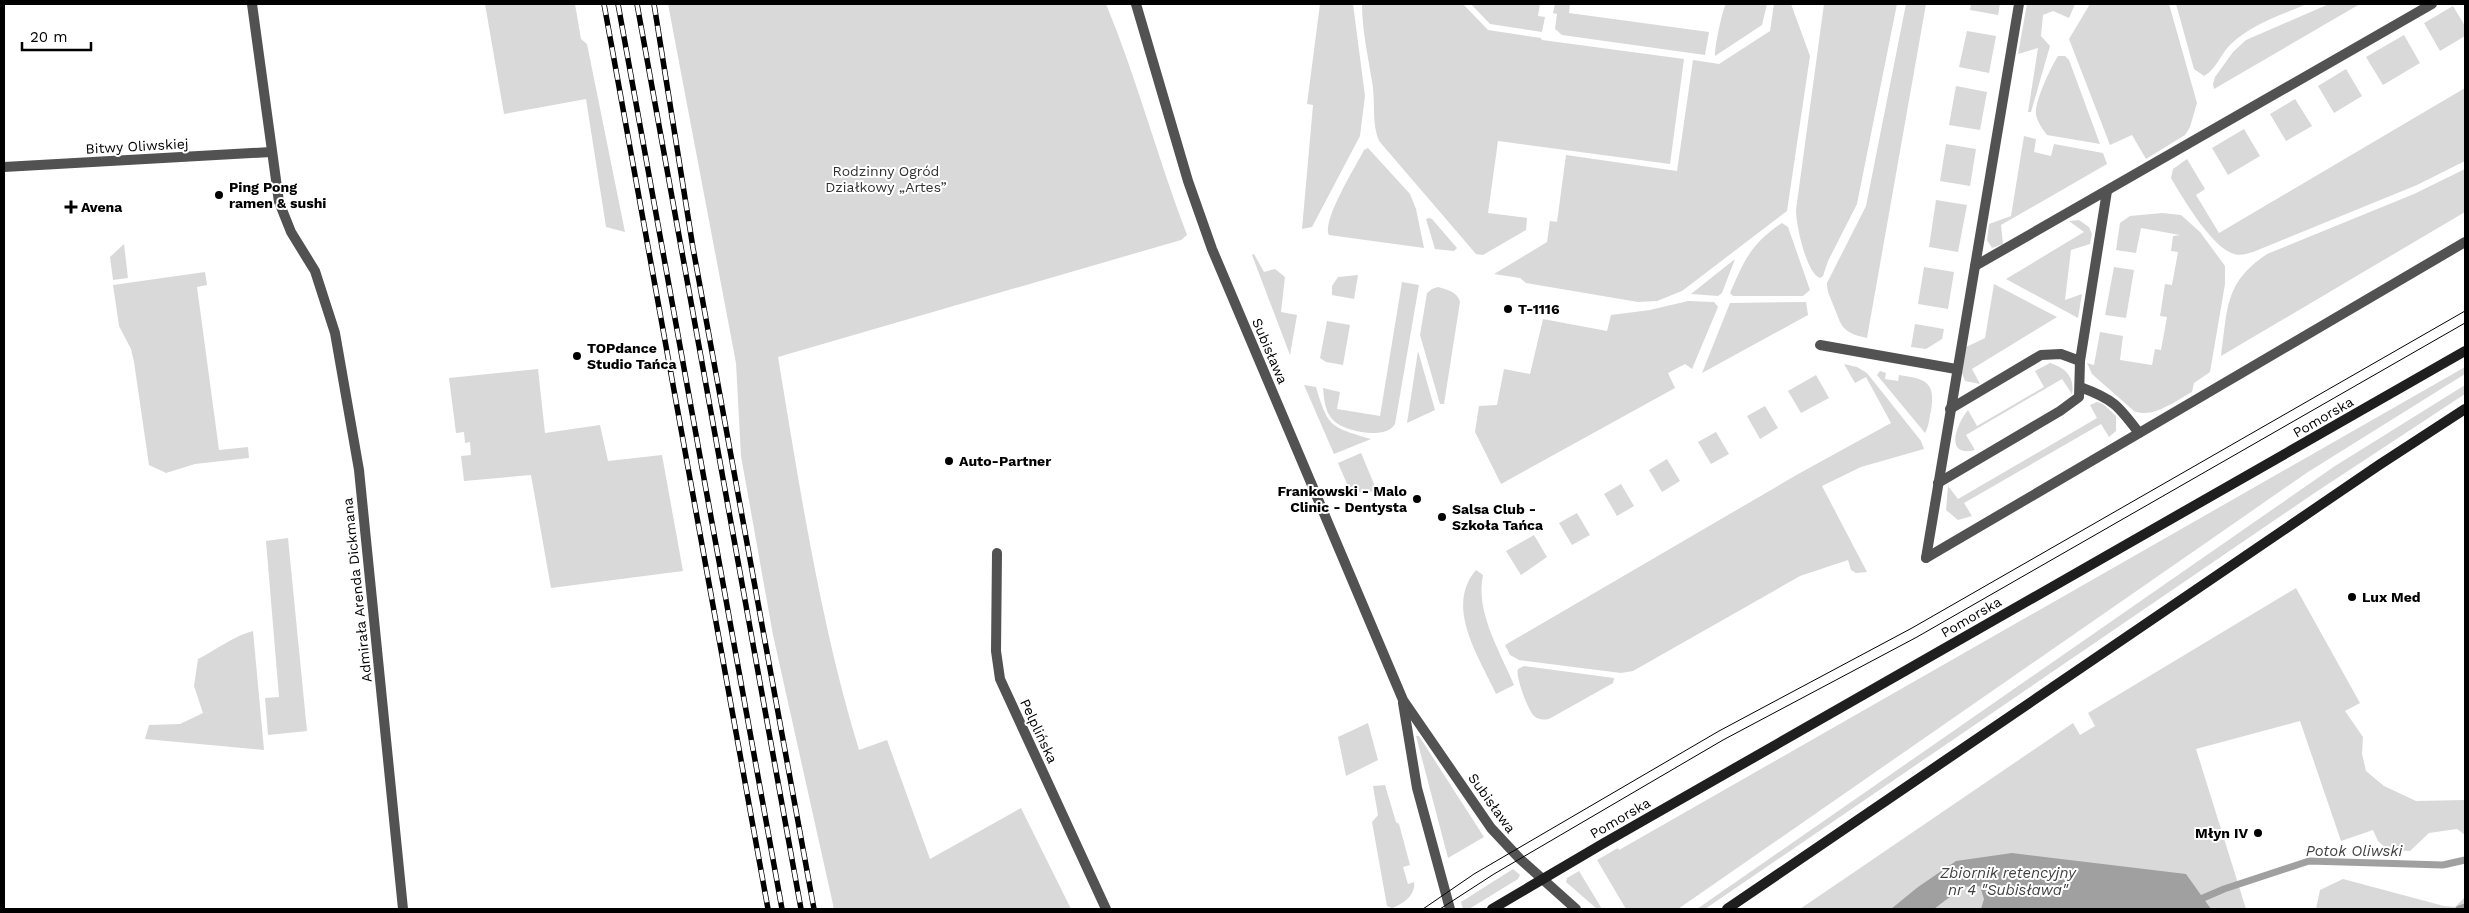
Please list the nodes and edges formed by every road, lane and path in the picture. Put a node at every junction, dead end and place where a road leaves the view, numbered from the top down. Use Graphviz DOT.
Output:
graph roads {
  1 [pos="252,4"];
  2 [pos="1136,4"];
  3 [pos="2018,4"];
  4 [pos="2432,4"];
  5 [pos="271,152"];
  6 [pos="4,167"];
  7 [pos="2107,191"];
  8 [pos="2465,242"];
  9 [pos="1975,266"];
  10 [pos="1820,345"];
  11 [pos="2465,351"];
  12 [pos="2080,361"];
  13 [pos="1956,369"];
  14 [pos="2080,387"];
  15 [pos="1950,409"];
  16 [pos="2465,409"];
  17 [pos="2139,433"];
  18 [pos="1938,482"];
  19 [pos="997,553"];
  20 [pos="1403,700"];
  21 [pos="1542,879"];
  22 [pos="403,909"];
  23 [pos="1106,909"];
  24 [pos="1450,909"];
  25 [pos="1492,909"];
  26 [pos="1576,909"];
  27 [pos="1727,909"];
  1 -- 5 [label="street"];
  2 -- 20 [label="street, Subisława"];
  3 -- 9 [label="street"];
  4 -- 7 [label="street"];
  5 -- 6 [label="street, Bitwy Oliwskiej"];
  5 -- 22 [label="street, Admirała Arenda Dickmana"];
  7 -- 9 [label="street"];
  7 -- 12 [label="street"];
  8 -- 17 [label="street"];
  9 -- 13 [label="street"];
  10 -- 13 [label="street"];
  11 -- 21 [label="main road, Pomorska"];
  12 -- 14 [label="street"];
  12 -- 15 [label="street"];
  13 -- 15 [label="street"];
  14 -- 17 [label="street"];
  14 -- 18 [label="street"];
  15 -- 18 [label="street"];
  16 -- 27 [label="main road"];
  17 -- 18 [label="street"];
  19 -- 23 [label="street, Pelplińska"];
  20 -- 21 [label="street, Subisława"];
  20 -- 24 [label="street, Subisława"];
  21 -- 25 [label="main road, Pomorska"];
  21 -- 26 [label="street, Subisława"];
}
